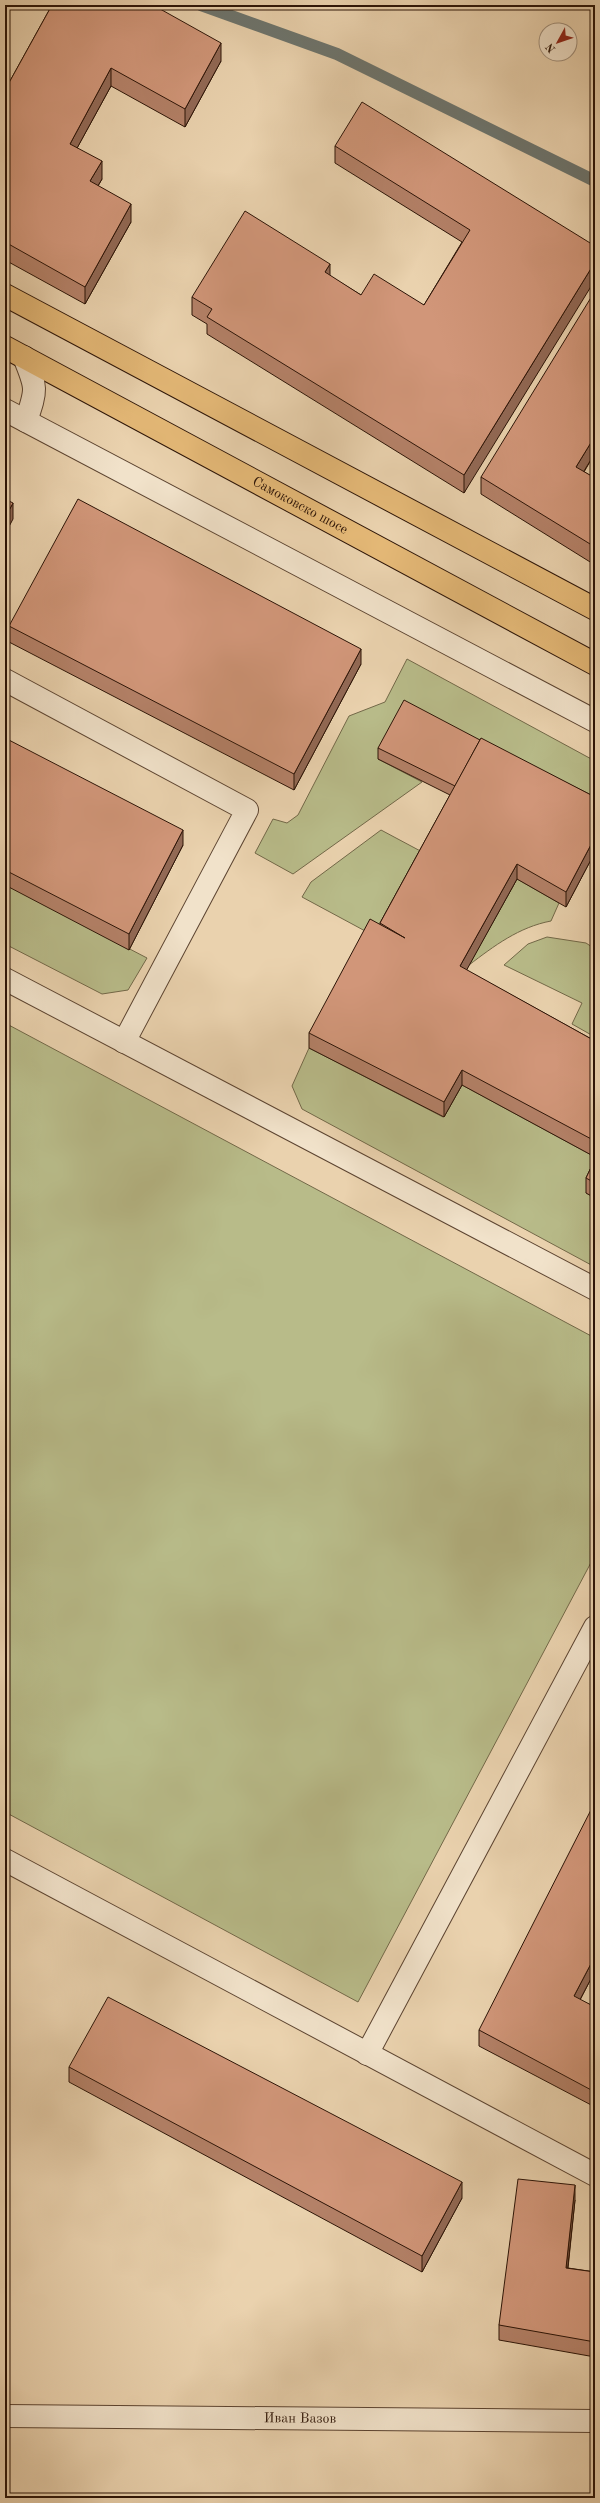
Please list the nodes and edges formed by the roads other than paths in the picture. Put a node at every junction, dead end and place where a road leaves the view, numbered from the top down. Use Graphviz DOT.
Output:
graph roads {
  1 [pos="5,295"];
  2 [pos="14,352"];
  3 [pos="5,410"];
  4 [pos="26,421"];
  5 [pos="595,609"];
  6 [pos="595,664"];
  7 [pos="5,680"];
  8 [pos="595,721"];
  9 [pos="5,979"];
  10 [pos="124,1042"];
  11 [pos="595,1289"];
  12 [pos="595,1627"];
  13 [pos="5,1860"];
  14 [pos="367,2054"];
  15 [pos="595,2174"];
  16 [pos="5,2416"];
  17 [pos="595,2420"];
  1 -- 5 [label="main road"];
  2 -- 4 [label="street"];
  2 -- 6 [label="main road, Самоковско шосе"];
  3 -- 4 [label="street"];
  4 -- 8 [label="street"];
  7 -- 10 [label="street"];
  9 -- 10 [label="street"];
  10 -- 11 [label="street"];
  12 -- 14 [label="street"];
  13 -- 14 [label="street"];
  14 -- 15 [label="street"];
  16 -- 17 [label="street, Иван Вазов"];
}
